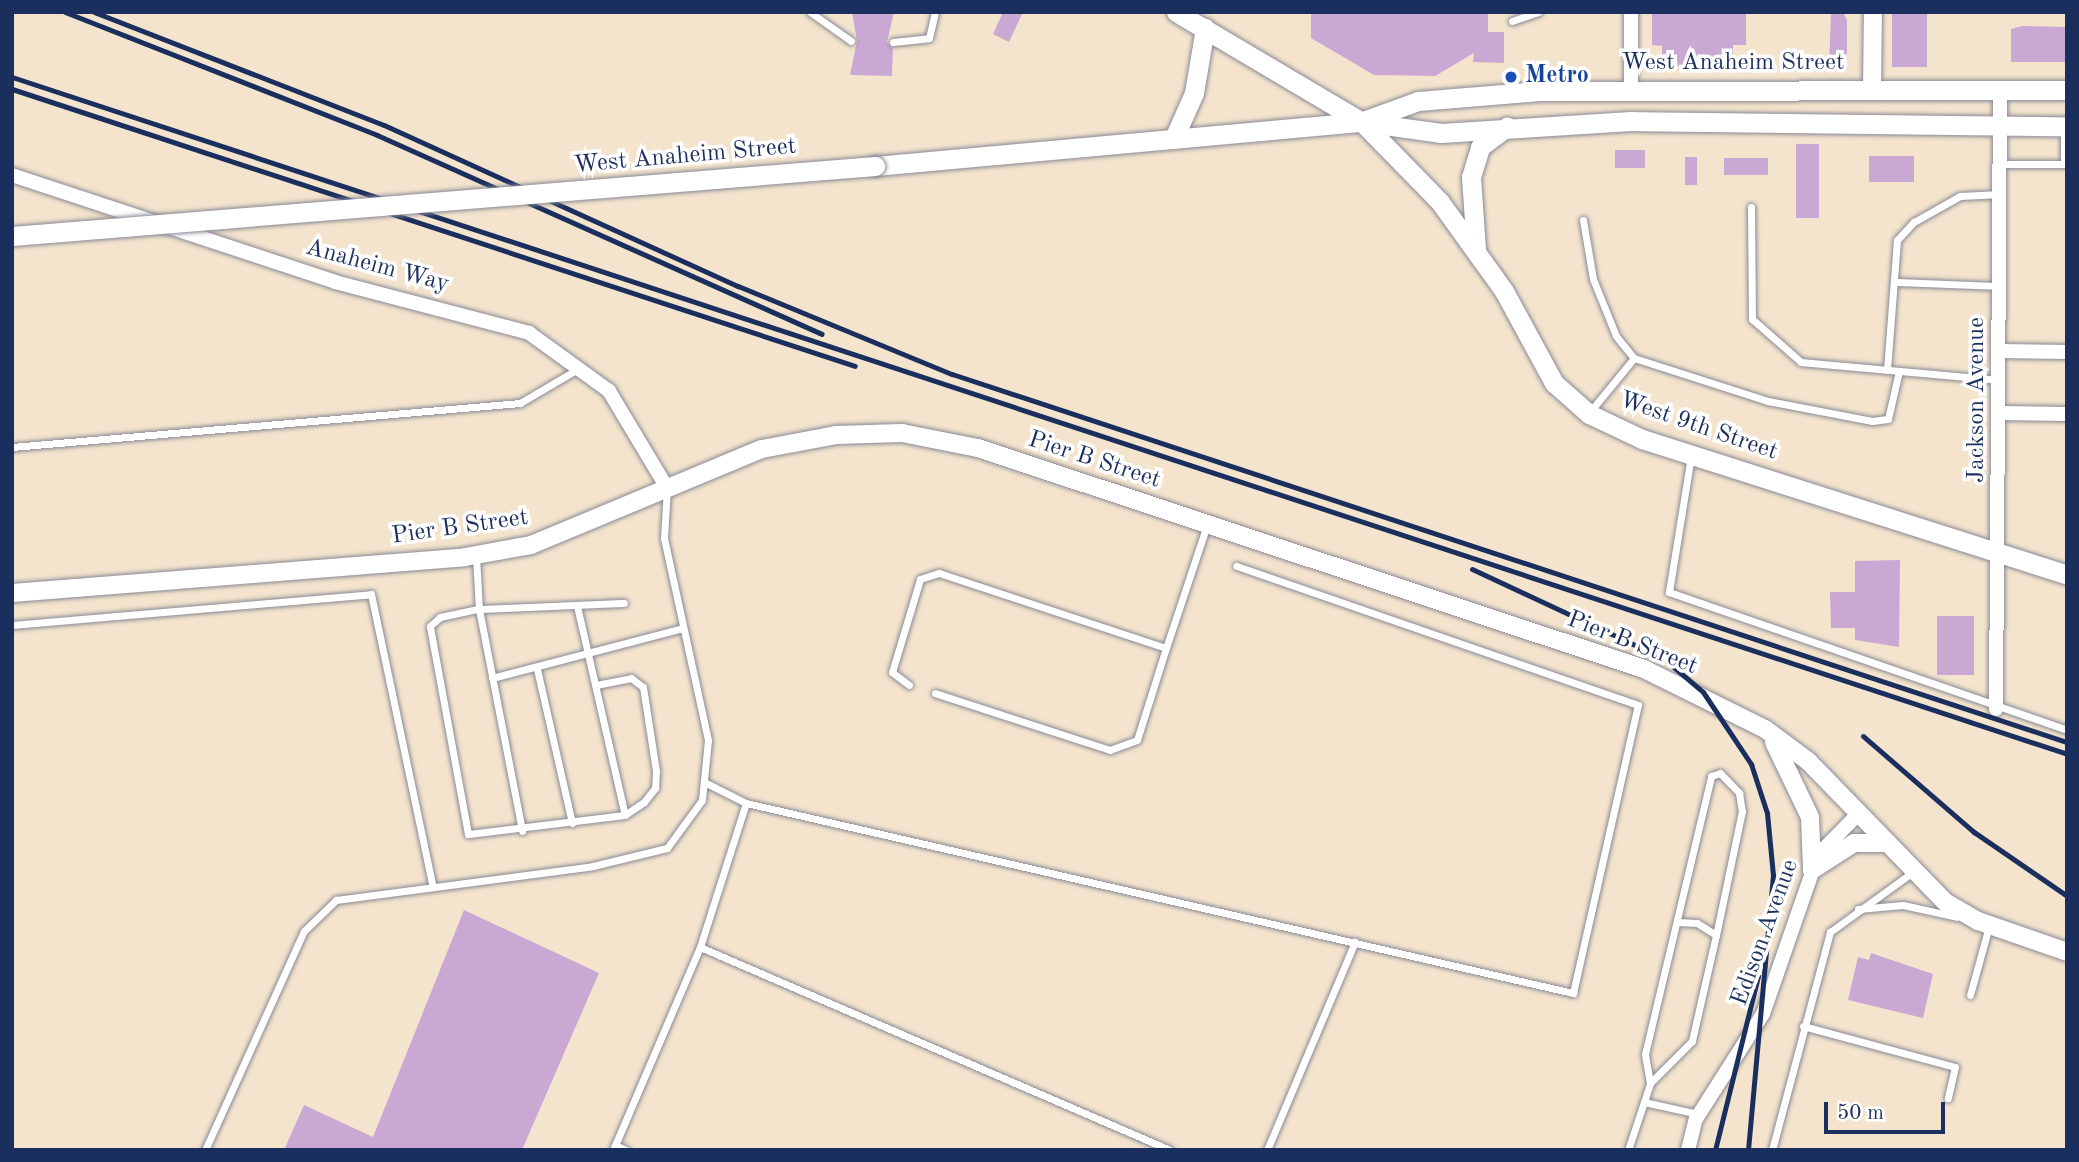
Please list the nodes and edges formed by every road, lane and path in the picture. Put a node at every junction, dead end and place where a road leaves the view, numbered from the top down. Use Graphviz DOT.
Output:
graph roads {
  1 [pos="810,12"];
  2 [pos="935,12"];
  3 [pos="1176,12"];
  4 [pos="1538,12"];
  5 [pos="1631,12"];
  6 [pos="1873,12"];
  7 [pos="1512,21"];
  8 [pos="1205,28"];
  9 [pos="851,41"];
  10 [pos="893,42"];
  11 [pos="1631,88"];
  12 [pos="1872,89"];
  13 [pos="2000,90"];
  14 [pos="2067,90"];
  15 [pos="1362,121"];
  16 [pos="2000,125"];
  17 [pos="2066,126"];
  18 [pos="1507,127"];
  19 [pos="1174,138"];
  20 [pos="2000,164"];
  21 [pos="2065,164"];
  22 [pos="12,175"];
  23 [pos="2000,194"];
  24 [pos="1751,207"];
  25 [pos="1583,220"];
  26 [pos="12,236"];
  27 [pos="1477,253"];
  28 [pos="1894,282"];
  29 [pos="2000,286"];
  30 [pos="2000,351"];
  31 [pos="2067,352"];
  32 [pos="1634,358"];
  33 [pos="580,368"];
  34 [pos="1887,370"];
  35 [pos="1899,371"];
  36 [pos="2001,380"];
  37 [pos="2001,413"];
  38 [pos="1589,414"];
  39 [pos="2067,414"];
  40 [pos="12,447"];
  41 [pos="1692,452"];
  42 [pos="667,488"];
  43 [pos="1207,524"];
  44 [pos="2001,554"];
  45 [pos="476,555"];
  46 [pos="1236,566"];
  47 [pos="2067,575"];
  48 [pos="12,593"];
  49 [pos="624,603"];
  50 [pos="577,606"];
  51 [pos="479,609"];
  52 [pos="12,625"];
  53 [pos="682,628"];
  54 [pos="1167,648"];
  55 [pos="588,655"];
  56 [pos="537,669"];
  57 [pos="492,678"];
  58 [pos="596,685"];
  59 [pos="909,685"];
  60 [pos="935,693"];
  61 [pos="1996,709"];
  62 [pos="1765,729"];
  63 [pos="2067,730"];
  64 [pos="704,782"];
  65 [pos="746,803"];
  66 [pos="1860,813"];
  67 [pos="625,815"];
  68 [pos="572,823"];
  69 [pos="522,831"];
  70 [pos="1888,843"];
  71 [pos="1812,870"];
  72 [pos="1914,871"];
  73 [pos="433,887"];
  74 [pos="1854,910"];
  75 [pos="1676,922"];
  76 [pos="1984,923"];
  77 [pos="1716,935"];
  78 [pos="1355,942"];
  79 [pos="700,947"];
  80 [pos="2067,952"];
  81 [pos="1970,995"];
  82 [pos="1803,1026"];
  83 [pos="1650,1083"];
  84 [pos="1948,1098"];
  85 [pos="1644,1102"];
  86 [pos="1699,1114"];
  87 [pos="615,1148"];
  88 [pos="205,1150"];
  89 [pos="626,1150"];
  90 [pos="1170,1150"];
  91 [pos="1267,1150"];
  92 [pos="1628,1150"];
  93 [pos="1688,1150"];
  94 [pos="1772,1150"];
  1 -- 9 [label="lane"];
  2 -- 10 [label="lane"];
  3 -- 8 [label="main road"];
  4 -- 7 [label="lane"];
  5 -- 11 [label="street"];
  6 -- 12 [label="street"];
  8 -- 15 [label="main road"];
  8 -- 19 [label="main road"];
  11 -- 12 [label="main road, West Anaheim Street"];
  11 -- 15 [label="main road, West Anaheim Street"];
  12 -- 13 [label="main road, West Anaheim Street"];
  13 -- 14 [label="main road, West Anaheim Street"];
  13 -- 16 [label="street, Jackson Avenue"];
  15 -- 18 [label="main road, West Anaheim Street"];
  15 -- 19 [label="main road, West Anaheim Street"];
  15 -- 27 [label="main road, West 9th Street"];
  16 -- 17 [label="main road, West Anaheim Street"];
  16 -- 18 [label="main road, West Anaheim Street"];
  16 -- 20 [label="street, Jackson Avenue"];
  17 -- 21 [label="lane"];
  18 -- 27 [label="main road"];
  19 -- 26 [label="main road, West Anaheim Street, bridge"];
  20 -- 21 [label="lane"];
  20 -- 23 [label="street, Jackson Avenue"];
  22 -- 33 [label="street, Anaheim Way"];
  23 -- 28 [label="lane"];
  23 -- 29 [label="street, Jackson Avenue"];
  24 -- 34 [label="lane"];
  25 -- 32 [label="lane"];
  27 -- 38 [label="main road, West 9th Street"];
  28 -- 29 [label="lane"];
  28 -- 34 [label="lane"];
  29 -- 30 [label="street, Jackson Avenue"];
  30 -- 31 [label="street"];
  30 -- 36 [label="street, Jackson Avenue"];
  32 -- 35 [label="lane"];
  32 -- 38 [label="lane"];
  33 -- 40 [label="lane"];
  33 -- 42 [label="street, Anaheim Way"];
  34 -- 35 [label="lane"];
  35 -- 36 [label="lane"];
  36 -- 37 [label="street, Jackson Avenue"];
  37 -- 39 [label="street"];
  37 -- 44 [label="street, Jackson Avenue"];
  38 -- 41 [label="main road, West 9th Street"];
  41 -- 44 [label="main road, West 9th Street"];
  41 -- 61 [label="lane"];
  42 -- 43 [label="street, Pier B Street"];
  42 -- 45 [label="street, Pier B Street"];
  42 -- 53 [label="lane"];
  43 -- 54 [label="lane"];
  43 -- 62 [label="street, Pier B Street"];
  44 -- 47 [label="main road, West 9th Street"];
  44 -- 61 [label="street, Jackson Avenue"];
  45 -- 48 [label="street, Pier B Street"];
  45 -- 51 [label="lane"];
  46 -- 78 [label="lane"];
  49 -- 50 [label="lane"];
  50 -- 51 [label="lane"];
  50 -- 55 [label="lane"];
  51 -- 57 [label="lane"];
  51 -- 69 [label="lane"];
  52 -- 73 [label="lane"];
  53 -- 55 [label="lane"];
  53 -- 64 [label="lane"];
  54 -- 59 [label="lane"];
  54 -- 60 [label="lane"];
  55 -- 56 [label="lane"];
  55 -- 58 [label="lane"];
  56 -- 57 [label="lane"];
  56 -- 68 [label="lane"];
  57 -- 69 [label="lane"];
  58 -- 67 [label="lane"];
  58 -- 67 [label="lane"];
  61 -- 63 [label="lane"];
  62 -- 66 [label="street, Pier B Street"];
  62 -- 71 [label="street"];
  64 -- 65 [label="lane"];
  64 -- 73 [label="lane"];
  65 -- 78 [label="lane"];
  65 -- 79 [label="lane"];
  66 -- 70 [label="street, Pier B Street"];
  66 -- 71 [label="street, Edison Avenue"];
  67 -- 68 [label="lane"];
  68 -- 69 [label="lane"];
  70 -- 71 [label="street"];
  70 -- 72 [label="street, Pier B Street"];
  71 -- 86 [label="street, Edison Avenue"];
  72 -- 74 [label="lane"];
  72 -- 76 [label="street, Pier B Street"];
  73 -- 88 [label="lane"];
  74 -- 76 [label="lane"];
  74 -- 82 [label="lane"];
  75 -- 77 [label="lane"];
  75 -- 77 [label="lane"];
  75 -- 83 [label="lane"];
  76 -- 80 [label="street, Pier B Street"];
  76 -- 81 [label="lane"];
  77 -- 83 [label="lane"];
  78 -- 91 [label="lane"];
  79 -- 87 [label="lane"];
  79 -- 90 [label="lane"];
  82 -- 84 [label="lane"];
  82 -- 94 [label="lane"];
  83 -- 85 [label="lane"];
  85 -- 86 [label="lane"];
  85 -- 92 [label="lane"];
  86 -- 93 [label="street, Edison Avenue"];
  87 -- 89 [label="lane"];
}
